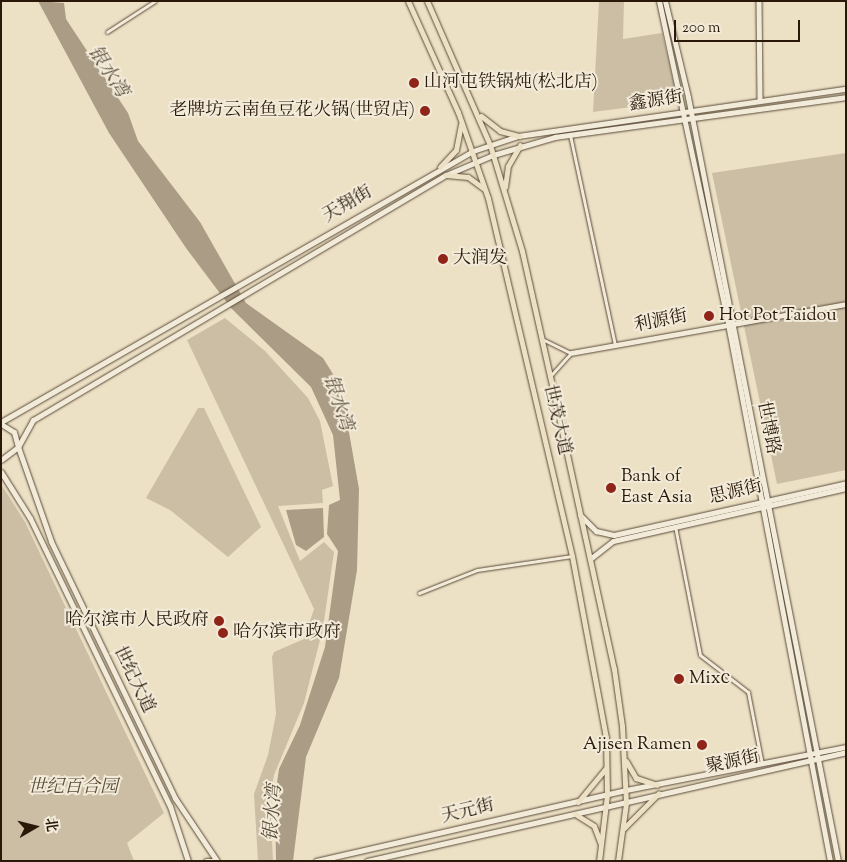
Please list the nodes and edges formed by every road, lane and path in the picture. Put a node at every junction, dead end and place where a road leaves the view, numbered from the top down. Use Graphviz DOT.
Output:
graph roads {
  1 [pos="155,1"];
  2 [pos="408,1"];
  3 [pos="428,1"];
  4 [pos="659,1"];
  5 [pos="665,1"];
  6 [pos="759,1"];
  7 [pos="107,32"];
  8 [pos="846,89"];
  9 [pos="846,97"];
  10 [pos="760,100"];
  11 [pos="476,111"];
  12 [pos="688,111"];
  13 [pos="458,112"];
  14 [pos="690,119"];
  15 [pos="570,135"];
  16 [pos="518,136"];
  17 [pos="490,145"];
  18 [pos="520,145"];
  19 [pos="473,151"];
  20 [pos="493,155"];
  21 [pos="476,162"];
  22 [pos="440,167"];
  23 [pos="446,175"];
  24 [pos="505,193"];
  25 [pos="488,198"];
  26 [pos="846,304"];
  27 [pos="730,323"];
  28 [pos="542,339"];
  29 [pos="615,345"];
  30 [pos="571,353"];
  31 [pos="550,376"];
  32 [pos="1,423"];
  33 [pos="18,447"];
  34 [pos="1,460"];
  35 [pos="1,472"];
  36 [pos="846,483"];
  37 [pos="846,488"];
  38 [pos="765,503"];
  39 [pos="580,515"];
  40 [pos="675,526"];
  41 [pos="572,556"];
  42 [pos="590,559"];
  43 [pos="419,593"];
  44 [pos="846,747"];
  45 [pos="846,752"];
  46 [pos="624,754"];
  47 [pos="816,756"];
  48 [pos="809,758"];
  49 [pos="762,765"];
  50 [pos="606,767"];
  51 [pos="657,785"];
  52 [pos="626,790"];
  53 [pos="659,793"];
  54 [pos="607,795"];
  55 [pos="578,802"];
  56 [pos="626,803"];
  57 [pos="605,808"];
  58 [pos="575,814"];
  59 [pos="623,830"];
  60 [pos="602,847"];
  61 [pos="390,858"];
  62 [pos="188,861"];
  63 [pos="206,861"];
  64 [pos="215,861"];
  65 [pos="316,861"];
  66 [pos="367,861"];
  67 [pos="599,861"];
  68 [pos="618,861"];
  69 [pos="830,861"];
  70 [pos="838,861"];
  1 -- 7 [label="street"];
  2 -- 13 [label="main road, 世茂大道"];
  3 -- 11 [label="main road, 世茂大道"];
  4 -- 12 [label="main road, 世博路"];
  5 -- 12 [label="main road, 世博路"];
  6 -- 10 [label="street"];
  8 -- 10 [label="main road, 鑫源街"];
  9 -- 14 [label="main road, 鑫源街"];
  10 -- 12 [label="main road, 鑫源街"];
  11 -- 16 [label="main road"];
  11 -- 17 [label="main road, 世茂大道"];
  12 -- 14 [label="main road, 世博路"];
  12 -- 16 [label="main road, 鑫源街"];
  13 -- 19 [label="main road, 世茂大道"];
  13 -- 22 [label="main road"];
  14 -- 15 [label="main road, 鑫源街"];
  14 -- 27 [label="main road, 世博路"];
  15 -- 18 [label="main road, 鑫源街"];
  15 -- 29 [label="street"];
  16 -- 17 [label="main road, 鑫源街"];
  17 -- 19 [label="main road, 鑫源街"];
  17 -- 20 [label="main road, 世茂大道"];
  18 -- 20 [label="main road, 鑫源街"];
  18 -- 24 [label="main road"];
  19 -- 21 [label="main road, 世茂大道"];
  19 -- 22 [label="main road, 天翔街"];
  20 -- 21 [label="main road, 鑫源街"];
  20 -- 24 [label="main road, 世茂大道"];
  21 -- 23 [label="main road, 天翔街"];
  21 -- 25 [label="main road, 世茂大道"];
  22 -- 32 [label="main road, 天翔街"];
  23 -- 25 [label="main road"];
  23 -- 33 [label="main road, 天翔街"];
  24 -- 28 [label="main road, 世茂大道"];
  25 -- 41 [label="main road, 世茂大道"];
  26 -- 27 [label="street, 利源街"];
  27 -- 29 [label="street, 利源街"];
  27 -- 38 [label="main road, 世博路"];
  28 -- 30 [label="street"];
  28 -- 31 [label="main road, 世茂大道"];
  29 -- 30 [label="street, 利源街"];
  30 -- 31 [label="street"];
  31 -- 39 [label="main road, 世茂大道"];
  32 -- 33 [label="main road, 世纪大道"];
  33 -- 34 [label="main road"];
  33 -- 64 [label="main road, 世纪大道"];
  35 -- 62 [label="main road, 世纪大道"];
  36 -- 38 [label="main road, 思源街"];
  37 -- 38 [label="main road, 思源街"];
  38 -- 39 [label="main road, 思源街"];
  38 -- 40 [label="main road, 思源街"];
  38 -- 47 [label="main road, 世博路"];
  38 -- 48 [label="main road, 世博路"];
  39 -- 42 [label="main road, 世茂大道"];
  40 -- 42 [label="main road, 思源街"];
  40 -- 49 [label="street"];
  41 -- 43 [label="street"];
  41 -- 50 [label="main road, 世茂大道"];
  42 -- 46 [label="main road, 世茂大道"];
  44 -- 47 [label="main road, 聚源街"];
  45 -- 47 [label="main road, 聚源街"];
  46 -- 51 [label="main road"];
  46 -- 52 [label="main road, 世茂大道"];
  47 -- 48 [label="main road, 聚源街"];
  47 -- 70 [label="main road, 世博路"];
  48 -- 49 [label="main road, 聚源街"];
  48 -- 53 [label="main road, 聚源街"];
  48 -- 69 [label="main road, 世博路"];
  49 -- 51 [label="main road, 聚源街"];
  50 -- 54 [label="main road, 世茂大道"];
  50 -- 55 [label="main road"];
  51 -- 52 [label="main road, 聚源街"];
  52 -- 54 [label="main road, 天元街"];
  52 -- 56 [label="main road, 世茂大道"];
  53 -- 56 [label="main road, 聚源街"];
  53 -- 59 [label="main road"];
  54 -- 55 [label="main road, 天元街"];
  54 -- 57 [label="main road, 世茂大道"];
  55 -- 65 [label="main road, 天元街"];
  56 -- 57 [label="main road, 天元街"];
  56 -- 59 [label="main road, 世茂大道"];
  57 -- 58 [label="main road, 天元街"];
  57 -- 60 [label="main road, 世茂大道"];
  58 -- 60 [label="main road"];
  58 -- 61 [label="main road, 天元街"];
  59 -- 68 [label="main road, 世茂大道"];
  60 -- 67 [label="main road, 世茂大道"];
  61 -- 66 [label="main road, 天元街"];
  63 -- 64 [label="main road"];
}
